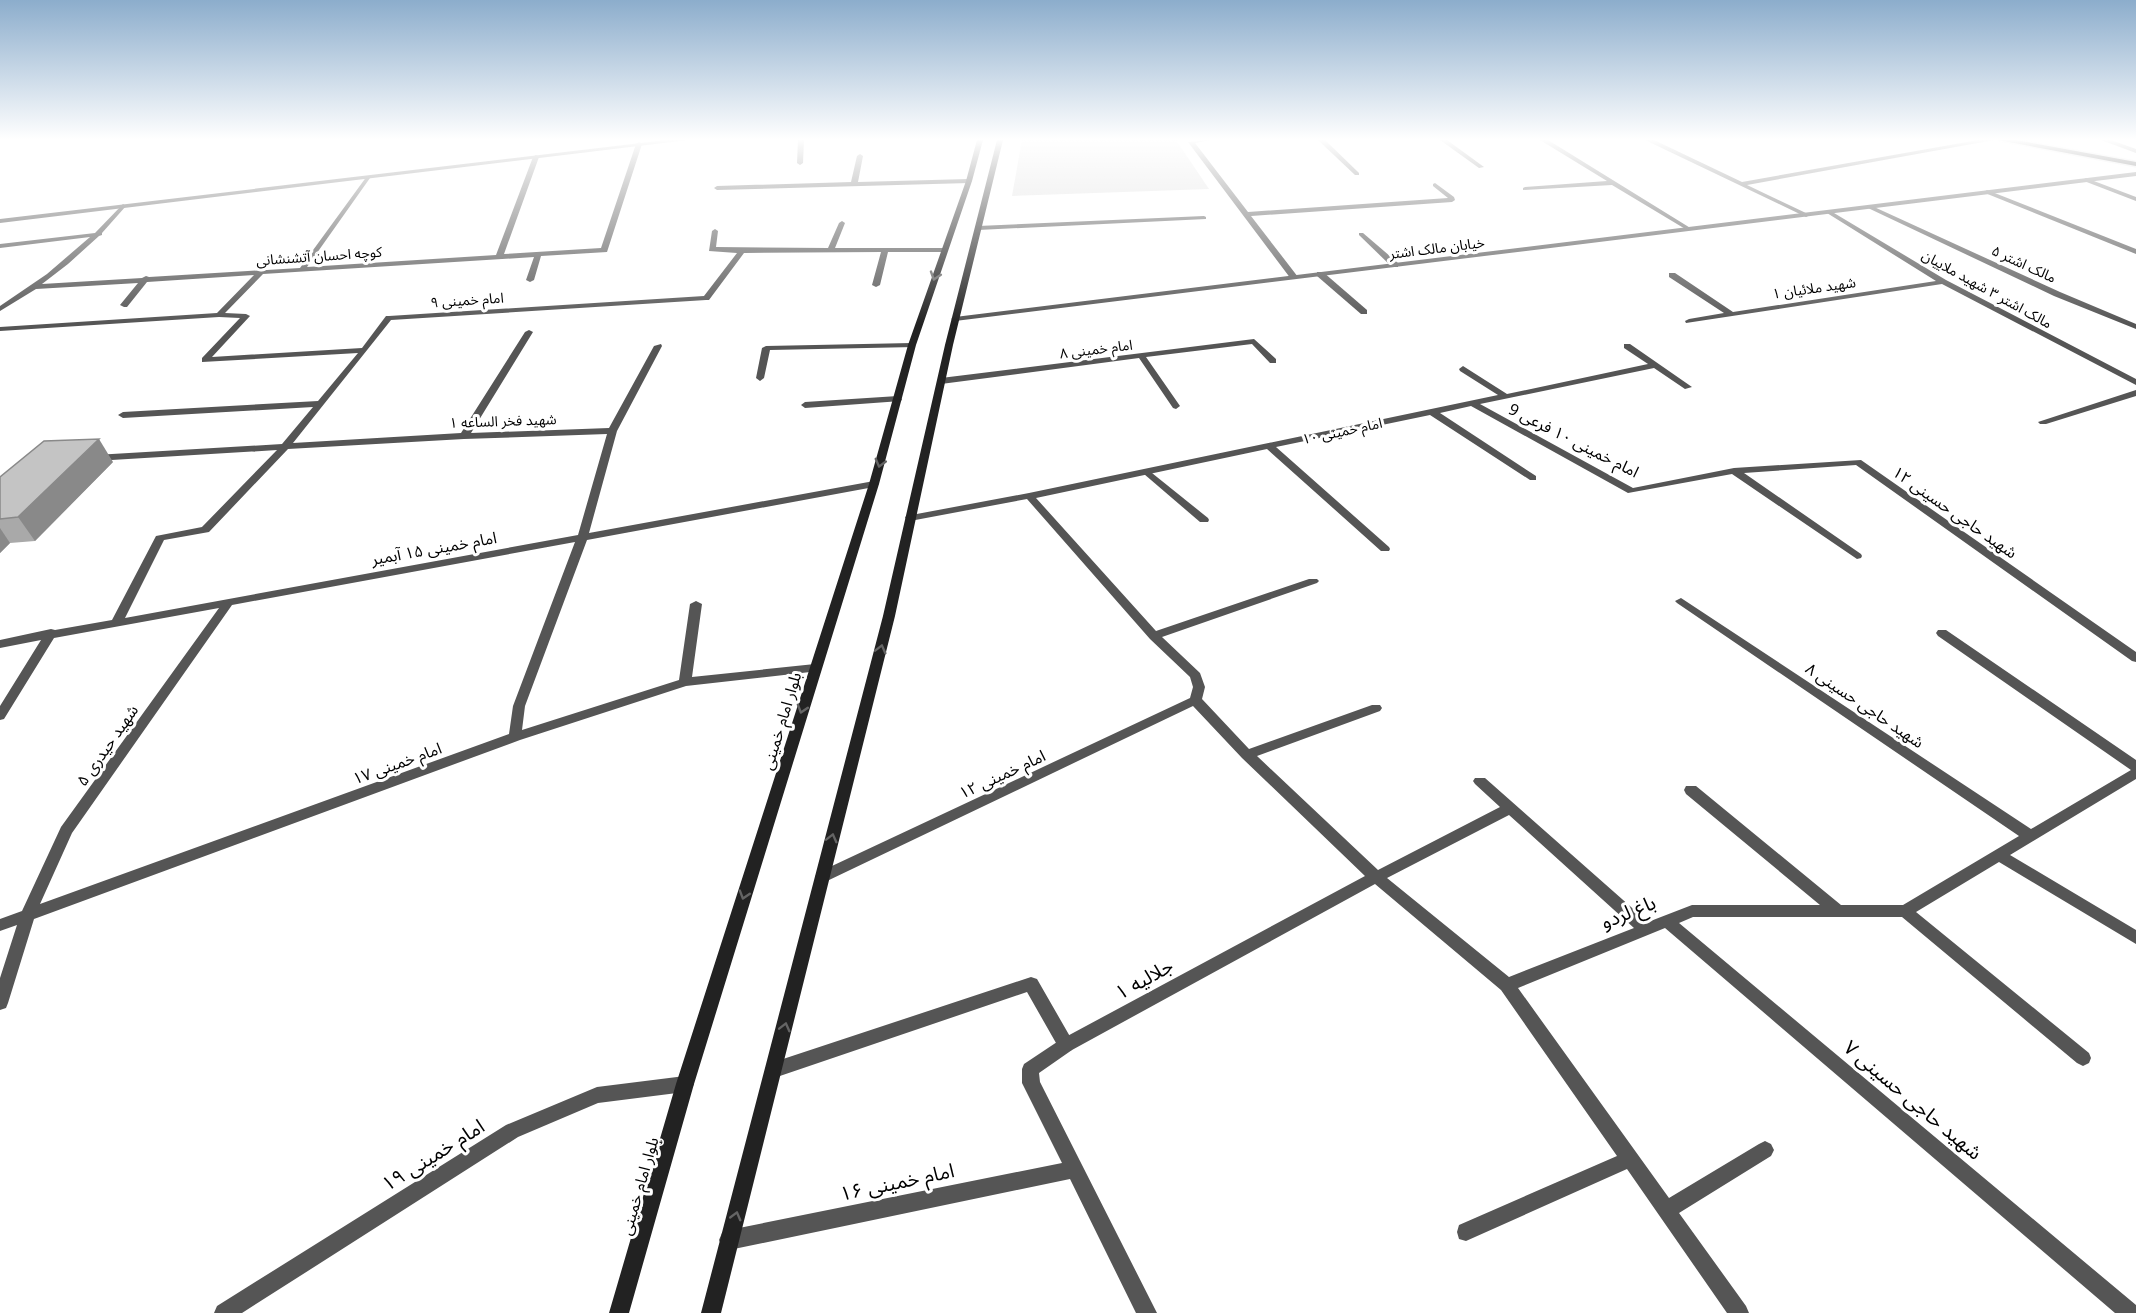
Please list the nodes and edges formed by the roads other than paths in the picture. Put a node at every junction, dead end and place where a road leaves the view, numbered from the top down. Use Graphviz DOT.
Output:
graph roads {
  1 [pos="164,201"];
  2 [pos="350,201"];
  3 [pos="520,201"];
  4 [pos="620,201"];
  5 [pos="962,201"];
  6 [pos="981,201"];
  7 [pos="1236,201"];
  8 [pos="1448,201"];
  9 [pos="1643,201"];
  10 [pos="1779,201"];
  11 [pos="1915,201"];
  12 [pos="2010,201"];
  13 [pos="123,206"];
  14 [pos="1870,207"];
  15 [pos="1829,212"];
  16 [pos="1246,214"];
  17 [pos="1806,214"];
  18 [pos="1204,218"];
  19 [pos="0,221"];
  20 [pos="843,224"];
  21 [pos="978,228"];
  22 [pos="1689,229"];
  23 [pos="715,231"];
  24 [pos="100,234"];
  25 [pos="1361,234"];
  26 [pos="0,246"];
  27 [pos="944,250"];
  28 [pos="741,251"];
  29 [pos="830,252"];
  30 [pos="885,252"];
  31 [pos="2136,252"];
  32 [pos="538,255"];
  33 [pos="499,257"];
  34 [pos="1395,265"];
  35 [pos="301,271"];
  36 [pos="260,273"];
  37 [pos="1320,274"];
  38 [pos="1672,275"];
  39 [pos="1294,277"];
  40 [pos="146,278"];
  41 [pos="530,280"];
  42 [pos="1943,282"];
  43 [pos="876,285"];
  44 [pos="36,287"];
  45 [pos="124,305"];
  46 [pos="0,309"];
  47 [pos="1364,312"];
  48 [pos="1731,314"];
  49 [pos="219,315"];
  50 [pos="955,319"];
  51 [pos="1689,321"];
  52 [pos="2136,327"];
  53 [pos="0,329"];
  54 [pos="529,332"];
  55 [pos="912,345"];
  56 [pos="658,346"];
  57 [pos="1627,346"];
  58 [pos="365,350"];
  59 [pos="1142,357"];
  60 [pos="1273,362"];
  61 [pos="1656,365"];
  62 [pos="1463,369"];
  63 [pos="760,378"];
  64 [pos="941,381"];
  65 [pos="2136,382"];
  66 [pos="1688,387"];
  67 [pos="2136,393"];
  68 [pos="1506,397"];
  69 [pos="898,399"];
  70 [pos="320,404"];
  71 [pos="1473,404"];
  72 [pos="805,405"];
  73 [pos="1176,406"];
  74 [pos="1432,412"];
  75 [pos="123,415"];
  76 [pos="2043,422"];
  77 [pos="612,431"];
  78 [pos="464,436"];
  79 [pos="1269,446"];
  80 [pos="285,447"];
  81 [pos="87,459"];
  82 [pos="1734,471"];
  83 [pos="1147,472"];
  84 [pos="1533,478"];
  85 [pos="874,484"];
  86 [pos="1029,496"];
  87 [pos="910,518"];
  88 [pos="1204,520"];
  89 [pos="582,538"];
  90 [pos="1385,549"];
  91 [pos="1857,556"];
  92 [pos="1313,581"];
  93 [pos="229,601"];
  94 [pos="1681,601"];
  95 [pos="696,604"];
  96 [pos="117,621"];
  97 [pos="51,633"];
  98 [pos="1942,633"];
  99 [pos="1154,636"];
  100 [pos="0,644"];
  101 [pos="2136,658"];
  102 [pos="815,669"];
  103 [pos="685,682"];
  104 [pos="1195,700"];
  105 [pos="1376,708"];
  106 [pos="0,716"];
  107 [pos="515,737"];
  108 [pos="1247,755"];
  109 [pos="2136,767"];
  110 [pos="2136,773"];
  111 [pos="1479,781"];
  112 [pos="1691,790"];
  113 [pos="1510,808"];
  114 [pos="2030,836"];
  115 [pos="1999,855"];
  116 [pos="822,877"];
  117 [pos="1376,877"];
  118 [pos="1838,911"];
  119 [pos="1905,911"];
  120 [pos="27,917"];
  121 [pos="1667,921"];
  122 [pos="0,925"];
  123 [pos="1646,930"];
  124 [pos="2136,938"];
  125 [pos="1507,985"];
  126 [pos="0,1003"];
  127 [pos="1066,1045"];
  128 [pos="2083,1058"];
  129 [pos="774,1070"];
  130 [pos="685,1084"];
  131 [pos="1765,1150"];
  132 [pos="1630,1159"];
  133 [pos="1074,1169"];
  134 [pos="1666,1210"];
  135 [pos="1466,1232"];
  136 [pos="729,1240"];
  137 [pos="224,1313"];
  138 [pos="620,1313"];
  139 [pos="711,1313"];
  140 [pos="1147,1313"];
  141 [pos="1739,1313"];
  142 [pos="2130,1313"];
  1 -- 13 [label="street"];
  2 -- 35 [label="street"];
  3 -- 33 [label="street"];
  4 -- 32 [label="street, کوچه احسان آتشنشانی"];
  5 -- 27 [label="main road, بلوار امام خمینی"];
  6 -- 21 [label="main road, بلوار امام خمینی"];
  7 -- 16 [label="street"];
  8 -- 16 [label="street"];
  9 -- 22 [label="street"];
  10 -- 17 [label="street"];
  11 -- 14 [label="street, خیابان مالک اشتر"];
  12 -- 31 [label="street"];
  13 -- 19 [label="street"];
  13 -- 24 [label="street"];
  14 -- 15 [label="street, خیابان مالک اشتر"];
  14 -- 52 [label="street, مالک اشتر ۵"];
  15 -- 17 [label="street, خیابان مالک اشتر"];
  15 -- 42 [label="street, مالک اشتر ۳ شهید ملاییان"];
  16 -- 39 [label="street"];
  17 -- 22 [label="street, خیابان مالک اشتر"];
  18 -- 21 [label="street"];
  20 -- 29 [label="street"];
  21 -- 50 [label="main road, بلوار امام خمینی"];
  22 -- 34 [label="street, خیابان مالک اشتر"];
  23 -- 28 [label="street"];
  24 -- 26 [label="street"];
  24 -- 44 [label="street"];
  25 -- 34 [label="street"];
  27 -- 30 [label="street"];
  27 -- 55 [label="main road, بلوار امام خمینی, one-way"];
  28 -- 29 [label="street"];
  28 -- 58 [label="street, امام خمینی ۹"];
  29 -- 30 [label="street"];
  30 -- 43 [label="street"];
  32 -- 33 [label="street, کوچه احسان آتشنشانی"];
  32 -- 41 [label="street"];
  33 -- 35 [label="street, کوچه احسان آتشنشانی"];
  34 -- 37 [label="street, خیابان مالک اشتر"];
  35 -- 36 [label="street, کوچه احسان آتشنشانی"];
  36 -- 40 [label="street, کوچه احسان آتشنشانی"];
  36 -- 49 [label="street"];
  37 -- 39 [label="street, خیابان مالک اشتر"];
  37 -- 47 [label="street"];
  38 -- 48 [label="street"];
  39 -- 50 [label="street, خیابان مالک اشتر"];
  40 -- 44 [label="street, کوچه احسان آتشنشانی"];
  40 -- 45 [label="street"];
  42 -- 48 [label="street, شهید ملائیان ۱"];
  42 -- 65 [label="street, مالک اشتر ۳ شهید ملاییان"];
  44 -- 46 [label="street"];
  48 -- 51 [label="street, شهید ملائیان ۱"];
  49 -- 53 [label="street"];
  49 -- 58 [label="street"];
  50 -- 64 [label="main road, بلوار امام خمینی"];
  54 -- 78 [label="street"];
  55 -- 63 [label="street"];
  55 -- 69 [label="main road, بلوار امام خمینی"];
  56 -- 77 [label="street"];
  57 -- 61 [label="street"];
  58 -- 70 [label="street, امام خمینی ۹"];
  59 -- 60 [label="street, امام خمینی ۸"];
  59 -- 64 [label="street, امام خمینی ۸"];
  59 -- 73 [label="street"];
  61 -- 66 [label="street"];
  61 -- 68 [label="street, امام خمینی ۱۰"];
  62 -- 68 [label="street"];
  64 -- 87 [label="main road, بلوار امام خمینی"];
  67 -- 76 [label="street"];
  68 -- 71 [label="street, امام خمینی ۱۰"];
  69 -- 72 [label="street"];
  69 -- 85 [label="main road, بلوار امام خمینی, one-way"];
  70 -- 75 [label="street"];
  70 -- 80 [label="street, امام خمینی ۹"];
  71 -- 74 [label="street, امام خمینی ۱۰"];
  71 -- 82 [label="street, امام خمینی ۱۰ فرعی 9"];
  74 -- 79 [label="street, امام خمینی ۱۰"];
  74 -- 84 [label="street"];
  77 -- 78 [label="street, شهید فخر الساعه ۱"];
  77 -- 89 [label="street"];
  78 -- 80 [label="street, شهید فخر الساعه ۱"];
  79 -- 83 [label="street, امام خمینی ۱۰"];
  79 -- 90 [label="street"];
  80 -- 81 [label="street, شهید فخر الساعه ۱"];
  80 -- 96 [label="street, امام خمینی ۹"];
  82 -- 91 [label="street"];
  82 -- 101 [label="street, شهید حاجی حسینی ۱۲"];
  83 -- 86 [label="street, امام خمینی ۱۰"];
  83 -- 88 [label="street"];
  85 -- 89 [label="street, امام خمینی ۱۵ آبمیر"];
  85 -- 102 [label="main road, بلوار امام خمینی"];
  86 -- 87 [label="street, امام خمینی ۱۰"];
  86 -- 99 [label="street"];
  116 -- 87 [label="main road, بلوار امام خمینی, one-way"];
  89 -- 93 [label="street, امام خمینی ۱۵ آبمیر"];
  89 -- 107 [label="street"];
  92 -- 99 [label="street"];
  93 -- 96 [label="street, امام خمینی ۱۵ آبمیر"];
  93 -- 120 [label="street, شهید حیدری ۵"];
  94 -- 114 [label="street, شهید حاجی حسینی ۸"];
  95 -- 103 [label="street"];
  96 -- 97 [label="street, امام خمینی ۱۵ آبمیر"];
  97 -- 100 [label="street, امام خمینی ۱۵ آبمیر"];
  97 -- 106 [label="street"];
  98 -- 109 [label="street"];
  99 -- 104 [label="street"];
  102 -- 103 [label="street, امام خمینی ۱۷"];
  102 -- 130 [label="main road, بلوار امام خمینی, one-way"];
  103 -- 107 [label="street, امام خمینی ۱۷"];
  104 -- 108 [label="street"];
  104 -- 116 [label="street, امام خمینی ۱۲"];
  105 -- 108 [label="street"];
  107 -- 120 [label="street, امام خمینی ۱۷"];
  108 -- 117 [label="street"];
  110 -- 114 [label="street"];
  111 -- 113 [label="street"];
  112 -- 118 [label="street"];
  113 -- 117 [label="street, جلالیه ۱"];
  113 -- 123 [label="street"];
  114 -- 115 [label="street"];
  115 -- 119 [label="street"];
  115 -- 124 [label="street"];
  129 -- 116 [label="main road, بلوار امام خمینی, one-way"];
  117 -- 125 [label="street"];
  117 -- 127 [label="street, جلالیه ۱"];
  118 -- 119 [label="street, باغ لردو"];
  118 -- 121 [label="street, باغ لردو"];
  119 -- 128 [label="street"];
  120 -- 122 [label="street, امام خمینی ۱۷"];
  120 -- 126 [label="street, شهید حیدری ۵"];
  121 -- 123 [label="street, باغ لردو"];
  121 -- 142 [label="street, شهید حاجی حسینی ۷"];
  123 -- 125 [label="street, باغ لردو"];
  125 -- 132 [label="street"];
  127 -- 129 [label="street"];
  127 -- 133 [label="street, جلالیه ۱"];
  136 -- 129 [label="main road, بلوار امام خمینی, one-way"];
  130 -- 137 [label="street, امام خمینی ۱۹"];
  130 -- 138 [label="main road, بلوار امام خمینی"];
  131 -- 134 [label="street"];
  132 -- 134 [label="street"];
  132 -- 135 [label="street"];
  133 -- 136 [label="street, امام خمینی ۱۶"];
  133 -- 140 [label="street"];
  134 -- 141 [label="street"];
  136 -- 139 [label="main road, بلوار امام خمینی"];
}
